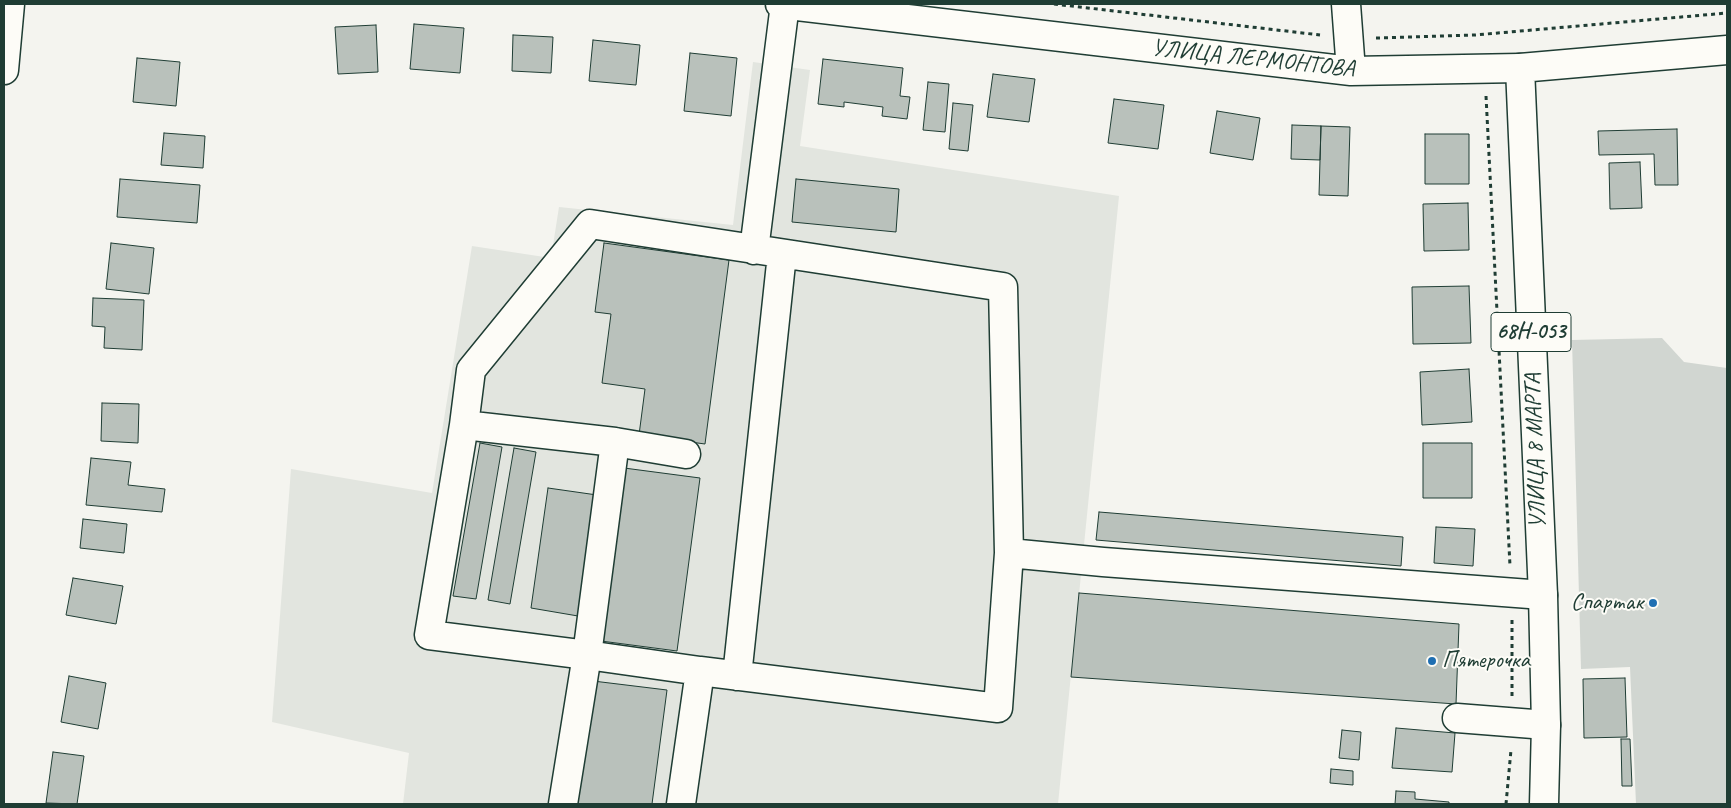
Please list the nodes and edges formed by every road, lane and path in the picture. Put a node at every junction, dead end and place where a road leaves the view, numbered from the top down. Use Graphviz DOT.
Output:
graph roads {
  1 [pos="10,4"];
  2 [pos="780,4"];
  3 [pos="785,4"];
  4 [pos="1054,4"];
  5 [pos="1346,4"];
  6 [pos="1727,13"];
  7 [pos="1348,38"];
  8 [pos="1727,50"];
  9 [pos="1520,68"];
  10 [pos="1485,69"];
  11 [pos="4,70"];
  12 [pos="1350,71"];
  13 [pos="754,250"];
  14 [pos="782,254"];
  15 [pos="464,425"];
  16 [pos="615,442"];
  17 [pos="686,454"];
  18 [pos="1009,553"];
  19 [pos="1510,572"];
  20 [pos="1543,595"];
  21 [pos="587,655"];
  22 [pos="700,671"];
  23 [pos="737,676"];
  24 [pos="1457,718"];
  25 [pos="1546,725"];
  26 [pos="563,804"];
  27 [pos="680,804"];
  28 [pos="1544,804"];
  1 -- 11 [label="main road"];
  2 -- 3 [label="main road, УЛИЦА ЛЕРМОНТОВА"];
  3 -- 12 [label="main road, УЛИЦА ЛЕРМОНТОВА"];
  3 -- 13 [label="main road"];
  4 -- 7 [label="path"];
  5 -- 7 [label="main road"];
  6 -- 7 [label="path"];
  7 -- 12 [label="main road"];
  8 -- 9 [label="main road, УЛИЦА ЛЕРМОНТОВА"];
  9 -- 10 [label="main road, УЛИЦА ЛЕРМОНТОВА"];
  9 -- 20 [label="main road, УЛИЦА 8 МАРТА / 68Н-053"];
  10 -- 12 [label="main road, УЛИЦА ЛЕРМОНТОВА"];
  10 -- 19 [label="path"];
  13 -- 14 [label="main road"];
  13 -- 15 [label="main road"];
  14 -- 18 [label="main road"];
  14 -- 23 [label="main road"];
  15 -- 16 [label="main road"];
  15 -- 21 [label="main road"];
  16 -- 17 [label="main road"];
  16 -- 21 [label="main road"];
  18 -- 20 [label="main road"];
  18 -- 23 [label="main road"];
  20 -- 25 [label="main road, УЛИЦА 8 МАРТА / 68Н-053"];
  21 -- 22 [label="main road"];
  21 -- 26 [label="main road"];
  22 -- 23 [label="main road"];
  22 -- 27 [label="main road"];
  24 -- 25 [label="main road"];
  25 -- 28 [label="main road, УЛИЦА 8 МАРТА / 68Н-053"];
}
